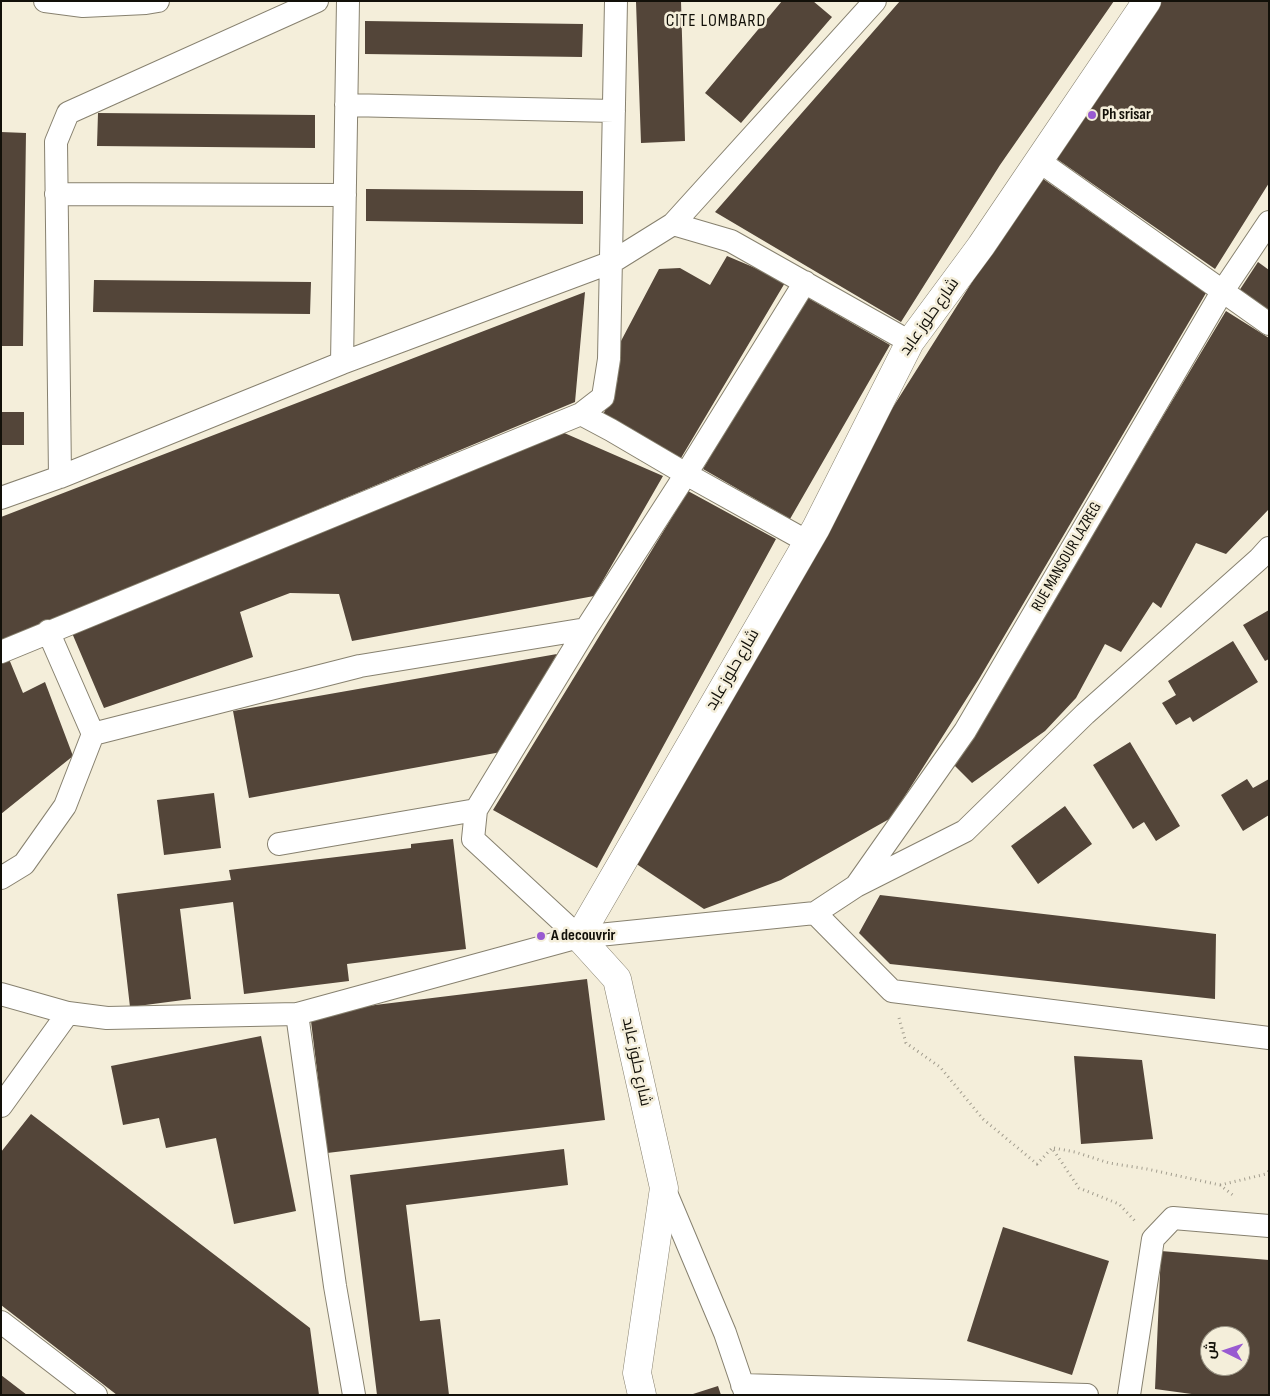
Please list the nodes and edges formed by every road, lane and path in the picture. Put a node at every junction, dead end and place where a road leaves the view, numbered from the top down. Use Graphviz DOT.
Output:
graph roads {
  1 [pos="45,1"];
  2 [pos="158,1"];
  3 [pos="317,1"];
  4 [pos="348,1"];
  5 [pos="616,1"];
  6 [pos="875,1"];
  7 [pos="1147,1"];
  8 [pos="346,105"];
  9 [pos="614,111"];
  10 [pos="1039,161"];
  11 [pos="56,194"];
  12 [pos="345,195"];
  13 [pos="1269,222"];
  14 [pos="673,224"];
  15 [pos="612,262"];
  16 [pos="805,282"];
  17 [pos="1222,292"];
  18 [pos="1269,324"];
  19 [pos="910,342"];
  20 [pos="342,363"];
  21 [pos="581,414"];
  22 [pos="686,474"];
  23 [pos="60,477"];
  24 [pos="1,498"];
  25 [pos="808,542"];
  26 [pos="1266,554"];
  27 [pos="586,629"];
  28 [pos="48,631"];
  29 [pos="1,652"];
  30 [pos="93,734"];
  31 [pos="476,810"];
  32 [pos="279,844"];
  33 [pos="1,878"];
  34 [pos="856,886"];
  35 [pos="815,913"];
  36 [pos="579,937"];
  37 [pos="892,991"];
  38 [pos="1,994"];
  39 [pos="68,1013"];
  40 [pos="297,1014"];
  41 [pos="1269,1038"];
  42 [pos="1,1106"];
  43 [pos="1052,1148"];
  44 [pos="1269,1171"];
  45 [pos="1220,1185"];
  46 [pos="664,1188"];
  47 [pos="1240,1202"];
  48 [pos="1269,1226"];
  49 [pos="1152,1239"];
  50 [pos="1,1322"];
  51 [pos="744,1390"];
  52 [pos="96,1395"];
  53 [pos="354,1395"];
  54 [pos="642,1395"];
  55 [pos="1087,1395"];
  56 [pos="1129,1395"];
  1 -- 2 [label="street"];
  3 -- 11 [label="street"];
  4 -- 8 [label="street"];
  5 -- 9 [label="street"];
  6 -- 14 [label="street"];
  7 -- 10 [label="street, شارع حلوز عابد"];
  8 -- 9 [label="street"];
  8 -- 12 [label="street"];
  9 -- 15 [label="street"];
  10 -- 17 [label="street"];
  10 -- 19 [label="street, شارع حلوز عابد"];
  11 -- 12 [label="street"];
  11 -- 23 [label="street"];
  12 -- 20 [label="street"];
  13 -- 17 [label="street, RUE MANSOUR LAZREG"];
  14 -- 15 [label="street"];
  14 -- 16 [label="street"];
  15 -- 20 [label="street"];
  15 -- 21 [label="street"];
  16 -- 19 [label="street"];
  16 -- 22 [label="street"];
  17 -- 18 [label="street"];
  17 -- 34 [label="street, RUE MANSOUR LAZREG"];
  19 -- 25 [label="street, شارع حلوز عابد"];
  20 -- 23 [label="street"];
  21 -- 22 [label="street"];
  21 -- 28 [label="street"];
  22 -- 25 [label="street"];
  22 -- 27 [label="street"];
  23 -- 24 [label="street"];
  25 -- 36 [label="street, شارع حلوز عابد"];
  26 -- 34 [label="street"];
  27 -- 30 [label="street"];
  27 -- 31 [label="street"];
  28 -- 29 [label="street"];
  28 -- 30 [label="street"];
  30 -- 33 [label="street"];
  31 -- 32 [label="street"];
  31 -- 36 [label="street"];
  34 -- 35 [label="street"];
  35 -- 36 [label="street"];
  35 -- 37 [label="street"];
  36 -- 40 [label="street"];
  36 -- 46 [label="street, شارع حلوز عابد"];
  37 -- 41 [label="street"];
  37 -- 43 [label="path"];
  38 -- 39 [label="street"];
  39 -- 40 [label="street"];
  39 -- 42 [label="street"];
  40 -- 53 [label="street"];
  43 -- 45 [label="path"];
  43 -- 49 [label="path"];
  44 -- 45 [label="path"];
  45 -- 47 [label="path"];
  46 -- 51 [label="street"];
  46 -- 54 [label="street, شارع حلوز عابد"];
  48 -- 49 [label="street"];
  49 -- 56 [label="street"];
  50 -- 52 [label="street"];
  51 -- 55 [label="street"];
}
